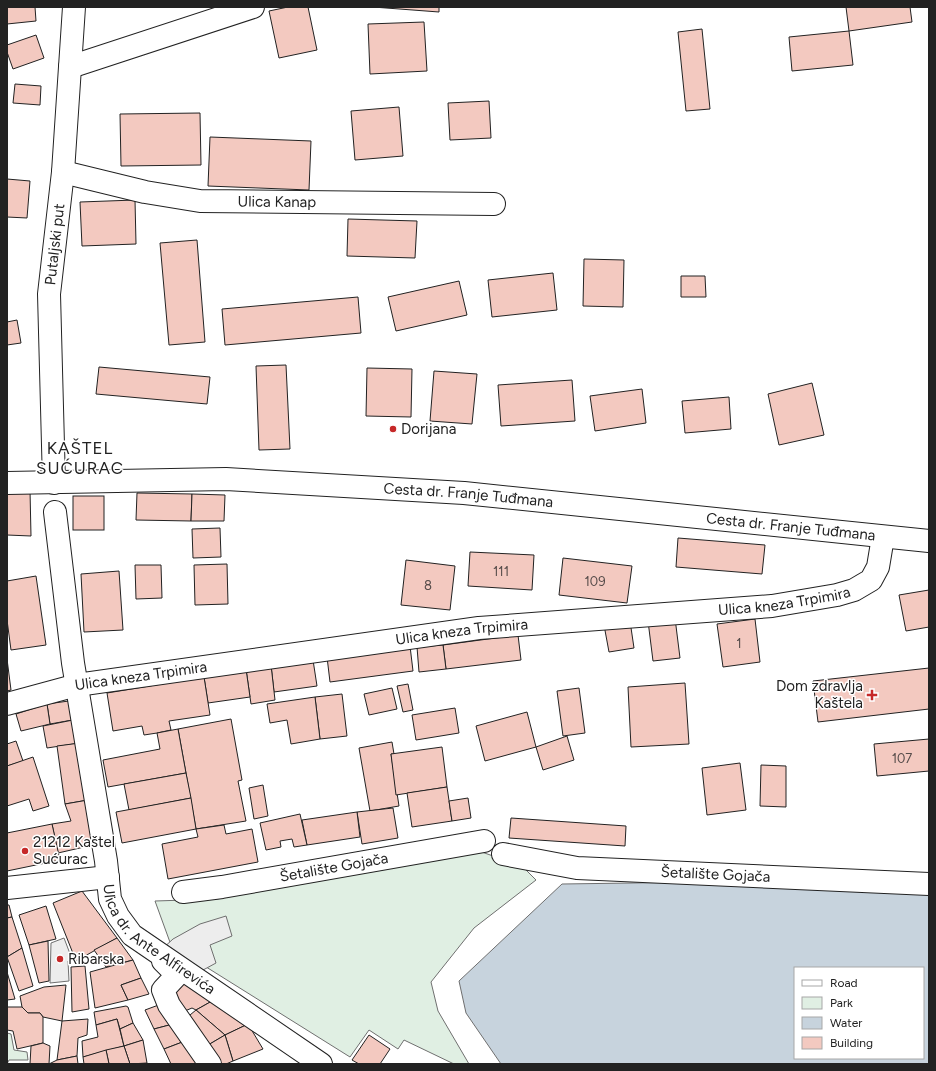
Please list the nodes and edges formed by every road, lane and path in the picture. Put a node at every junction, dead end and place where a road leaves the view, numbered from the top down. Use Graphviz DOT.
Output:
graph roads {
  1 [pos="74,7"];
  2 [pos="253,7"];
  3 [pos="70,67"];
  4 [pos="63,172"];
  5 [pos="494,204"];
  6 [pos="7,483"];
  7 [pos="54,483"];
  8 [pos="55,512"];
  9 [pos="883,537"];
  10 [pos="929,541"];
  11 [pos="77,685"];
  12 [pos="7,704"];
  13 [pos="484,841"];
  14 [pos="503,854"];
  15 [pos="108,877"];
  16 [pos="929,884"];
  17 [pos="7,888"];
  18 [pos="183,892"];
  19 [pos="147,946"];
  20 [pos="210,1064"];
  21 [pos="321,1064"];
  1 -- 3 [label="street, Putaljski put"];
  2 -- 3 [label="street"];
  3 -- 4 [label="street, Putaljski put"];
  4 -- 5 [label="street, Ulica Kanap"];
  4 -- 7 [label="street, Putaljski put"];
  6 -- 7 [label="street, Cesta dr. Franje Tuđmana"];
  7 -- 9 [label="street, Cesta dr. Franje Tuđmana"];
  8 -- 11 [label="street, Ulica dr. Ante Alfirevića"];
  9 -- 10 [label="street, Cesta dr. Franje Tuđmana"];
  9 -- 11 [label="street, Ulica kneza Trpimira"];
  11 -- 12 [label="street, Ulica kneza Trpimira"];
  11 -- 15 [label="street, Ulica dr. Ante Alfirevića"];
  13 -- 18 [label="street, Šetalište Gojača"];
  14 -- 16 [label="street, Šetalište Gojača"];
  15 -- 17 [label="street"];
  15 -- 19 [label="street, Ulica dr. Ante Alfirevića"];
  19 -- 20 [label="street"];
  19 -- 21 [label="street, Ulica dr. Ante Alfirevića"];
}
